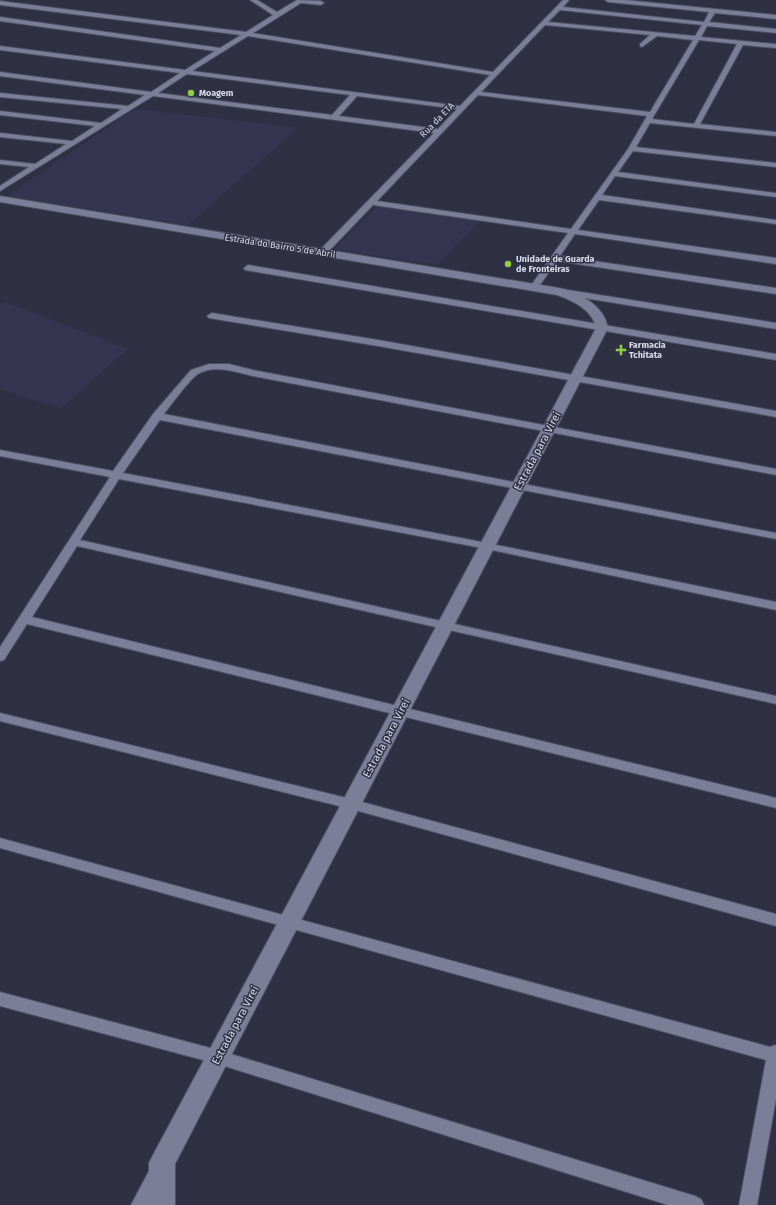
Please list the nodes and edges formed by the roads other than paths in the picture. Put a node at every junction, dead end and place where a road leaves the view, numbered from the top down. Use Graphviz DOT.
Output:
graph roads {
  1 [pos="253,0"];
  2 [pos="301,0"];
  3 [pos="566,0"];
  4 [pos="608,0"];
  5 [pos="0,3"];
  6 [pos="321,3"];
  7 [pos="558,8"];
  8 [pos="713,11"];
  9 [pos="277,15"];
  10 [pos="776,17"];
  11 [pos="0,19"];
  12 [pos="544,23"];
  13 [pos="704,24"];
  14 [pos="776,32"];
  15 [pos="247,34"];
  16 [pos="656,34"];
  17 [pos="696,38"];
  18 [pos="741,42"];
  19 [pos="642,45"];
  20 [pos="776,46"];
  21 [pos="0,48"];
  22 [pos="222,50"];
  23 [pos="187,72"];
  24 [pos="0,74"];
  25 [pos="494,74"];
  26 [pos="476,93"];
  27 [pos="152,94"];
  28 [pos="355,94"];
  29 [pos="0,95"];
  30 [pos="129,108"];
  31 [pos="462,108"];
  32 [pos="0,113"];
  33 [pos="652,114"];
  34 [pos="333,118"];
  35 [pos="648,121"];
  36 [pos="102,125"];
  37 [pos="696,126"];
  38 [pos="439,131"];
  39 [pos="776,134"];
  40 [pos="0,135"];
  41 [pos="73,143"];
  42 [pos="631,149"];
  43 [pos="0,162"];
  44 [pos="776,165"];
  45 [pos="36,166"];
  46 [pos="614,174"];
  47 [pos="0,189"];
  48 [pos="776,195"];
  49 [pos="598,197"];
  50 [pos="0,199"];
  51 [pos="371,202"];
  52 [pos="776,222"];
  53 [pos="574,230"];
  54 [pos="322,253"];
  55 [pos="555,258"];
  56 [pos="776,261"];
  57 [pos="248,268"];
  58 [pos="534,287"];
  59 [pos="776,291"];
  60 [pos="559,292"];
  61 [pos="212,316"];
  62 [pos="776,326"];
  63 [pos="602,328"];
  64 [pos="776,357"];
  65 [pos="575,378"];
  66 [pos="776,414"];
  67 [pos="157,416"];
  68 [pos="548,430"];
  69 [pos="0,453"];
  70 [pos="776,472"];
  71 [pos="117,474"];
  72 [pos="519,486"];
  73 [pos="776,536"];
  74 [pos="74,542"];
  75 [pos="487,546"];
  76 [pos="776,606"];
  77 [pos="24,619"];
  78 [pos="445,625"];
  79 [pos="1,655"];
  80 [pos="776,700"];
  81 [pos="400,711"];
  82 [pos="0,717"];
  83 [pos="776,803"];
  84 [pos="351,804"];
  85 [pos="0,843"];
  86 [pos="776,920"];
  87 [pos="288,923"];
  88 [pos="0,1000"];
  89 [pos="776,1055"];
  90 [pos="218,1057"];
  91 [pos="162,1163"];
  92 [pos="140,1205"];
  93 [pos="162,1205"];
  94 [pos="695,1205"];
  95 [pos="748,1205"];
  1 -- 9 [label="street"];
  2 -- 6 [label="street"];
  2 -- 9 [label="street"];
  3 -- 7 [label="street, Rua da ETA"];
  4 -- 8 [label="street"];
  5 -- 15 [label="street"];
  7 -- 12 [label="street, Rua da ETA"];
  7 -- 13 [label="street"];
  8 -- 10 [label="street"];
  8 -- 13 [label="street"];
  9 -- 15 [label="street"];
  11 -- 22 [label="street"];
  12 -- 16 [label="street"];
  12 -- 25 [label="street, Rua da ETA"];
  13 -- 14 [label="street"];
  13 -- 17 [label="street"];
  15 -- 22 [label="street"];
  15 -- 25 [label="street"];
  16 -- 17 [label="street"];
  16 -- 19 [label="street"];
  17 -- 18 [label="street"];
  17 -- 33 [label="street"];
  18 -- 20 [label="street"];
  18 -- 37 [label="street"];
  21 -- 23 [label="street"];
  22 -- 23 [label="street"];
  23 -- 27 [label="street"];
  23 -- 28 [label="street"];
  24 -- 27 [label="street"];
  25 -- 26 [label="street, Rua da ETA"];
  26 -- 31 [label="street, Rua da ETA"];
  26 -- 33 [label="street"];
  27 -- 30 [label="street"];
  27 -- 34 [label="street"];
  28 -- 31 [label="street"];
  28 -- 34 [label="street"];
  29 -- 30 [label="street"];
  30 -- 36 [label="street"];
  31 -- 38 [label="street, Rua da ETA"];
  32 -- 36 [label="street"];
  33 -- 35 [label="street"];
  34 -- 38 [label="street"];
  35 -- 37 [label="street"];
  35 -- 42 [label="street"];
  36 -- 41 [label="street"];
  37 -- 39 [label="street"];
  38 -- 51 [label="street, Rua da ETA"];
  40 -- 41 [label="street"];
  41 -- 45 [label="street"];
  42 -- 44 [label="street"];
  42 -- 46 [label="street"];
  43 -- 45 [label="street"];
  45 -- 47 [label="street"];
  46 -- 48 [label="street"];
  46 -- 49 [label="street"];
  49 -- 52 [label="street"];
  49 -- 53 [label="street"];
  50 -- 54 [label="street, Estrada do Bairro 5 de Abril"];
  51 -- 53 [label="street"];
  51 -- 54 [label="street, Rua da ETA"];
  53 -- 55 [label="street"];
  53 -- 56 [label="street"];
  54 -- 58 [label="street, Estrada do Bairro 5 de Abril"];
  55 -- 58 [label="street"];
  55 -- 59 [label="street"];
  57 -- 63 [label="street"];
  58 -- 60 [label="street, Estrada do Bairro 5 de Abril"];
  60 -- 62 [label="street"];
  60 -- 63 [label="street"];
  61 -- 65 [label="street"];
  63 -- 64 [label="street"];
  63 -- 65 [label="street, Estrada para Virei"];
  65 -- 66 [label="street"];
  65 -- 68 [label="street, Estrada para Virei"];
  67 -- 68 [label="street"];
  67 -- 71 [label="street"];
  67 -- 72 [label="street"];
  68 -- 70 [label="street"];
  68 -- 72 [label="street, Estrada para Virei"];
  69 -- 71 [label="street"];
  71 -- 74 [label="street"];
  71 -- 75 [label="street"];
  72 -- 73 [label="street"];
  72 -- 75 [label="street, Estrada para Virei"];
  74 -- 77 [label="street"];
  74 -- 78 [label="street"];
  75 -- 76 [label="street"];
  75 -- 78 [label="street, Estrada para Virei"];
  77 -- 79 [label="street"];
  77 -- 81 [label="street"];
  78 -- 80 [label="street"];
  78 -- 81 [label="street, Estrada para Virei"];
  81 -- 83 [label="street"];
  81 -- 84 [label="street, Estrada para Virei"];
  82 -- 84 [label="street"];
  84 -- 86 [label="street"];
  84 -- 87 [label="street, Estrada para Virei"];
  85 -- 87 [label="street"];
  87 -- 89 [label="street"];
  87 -- 90 [label="street, Estrada para Virei"];
  88 -- 90 [label="street"];
  89 -- 95 [label="street"];
  90 -- 91 [label="street, Estrada para Virei"];
  90 -- 94 [label="street"];
  91 -- 92 [label="street"];
  91 -- 93 [label="street, Estrada para Virei"];
}
